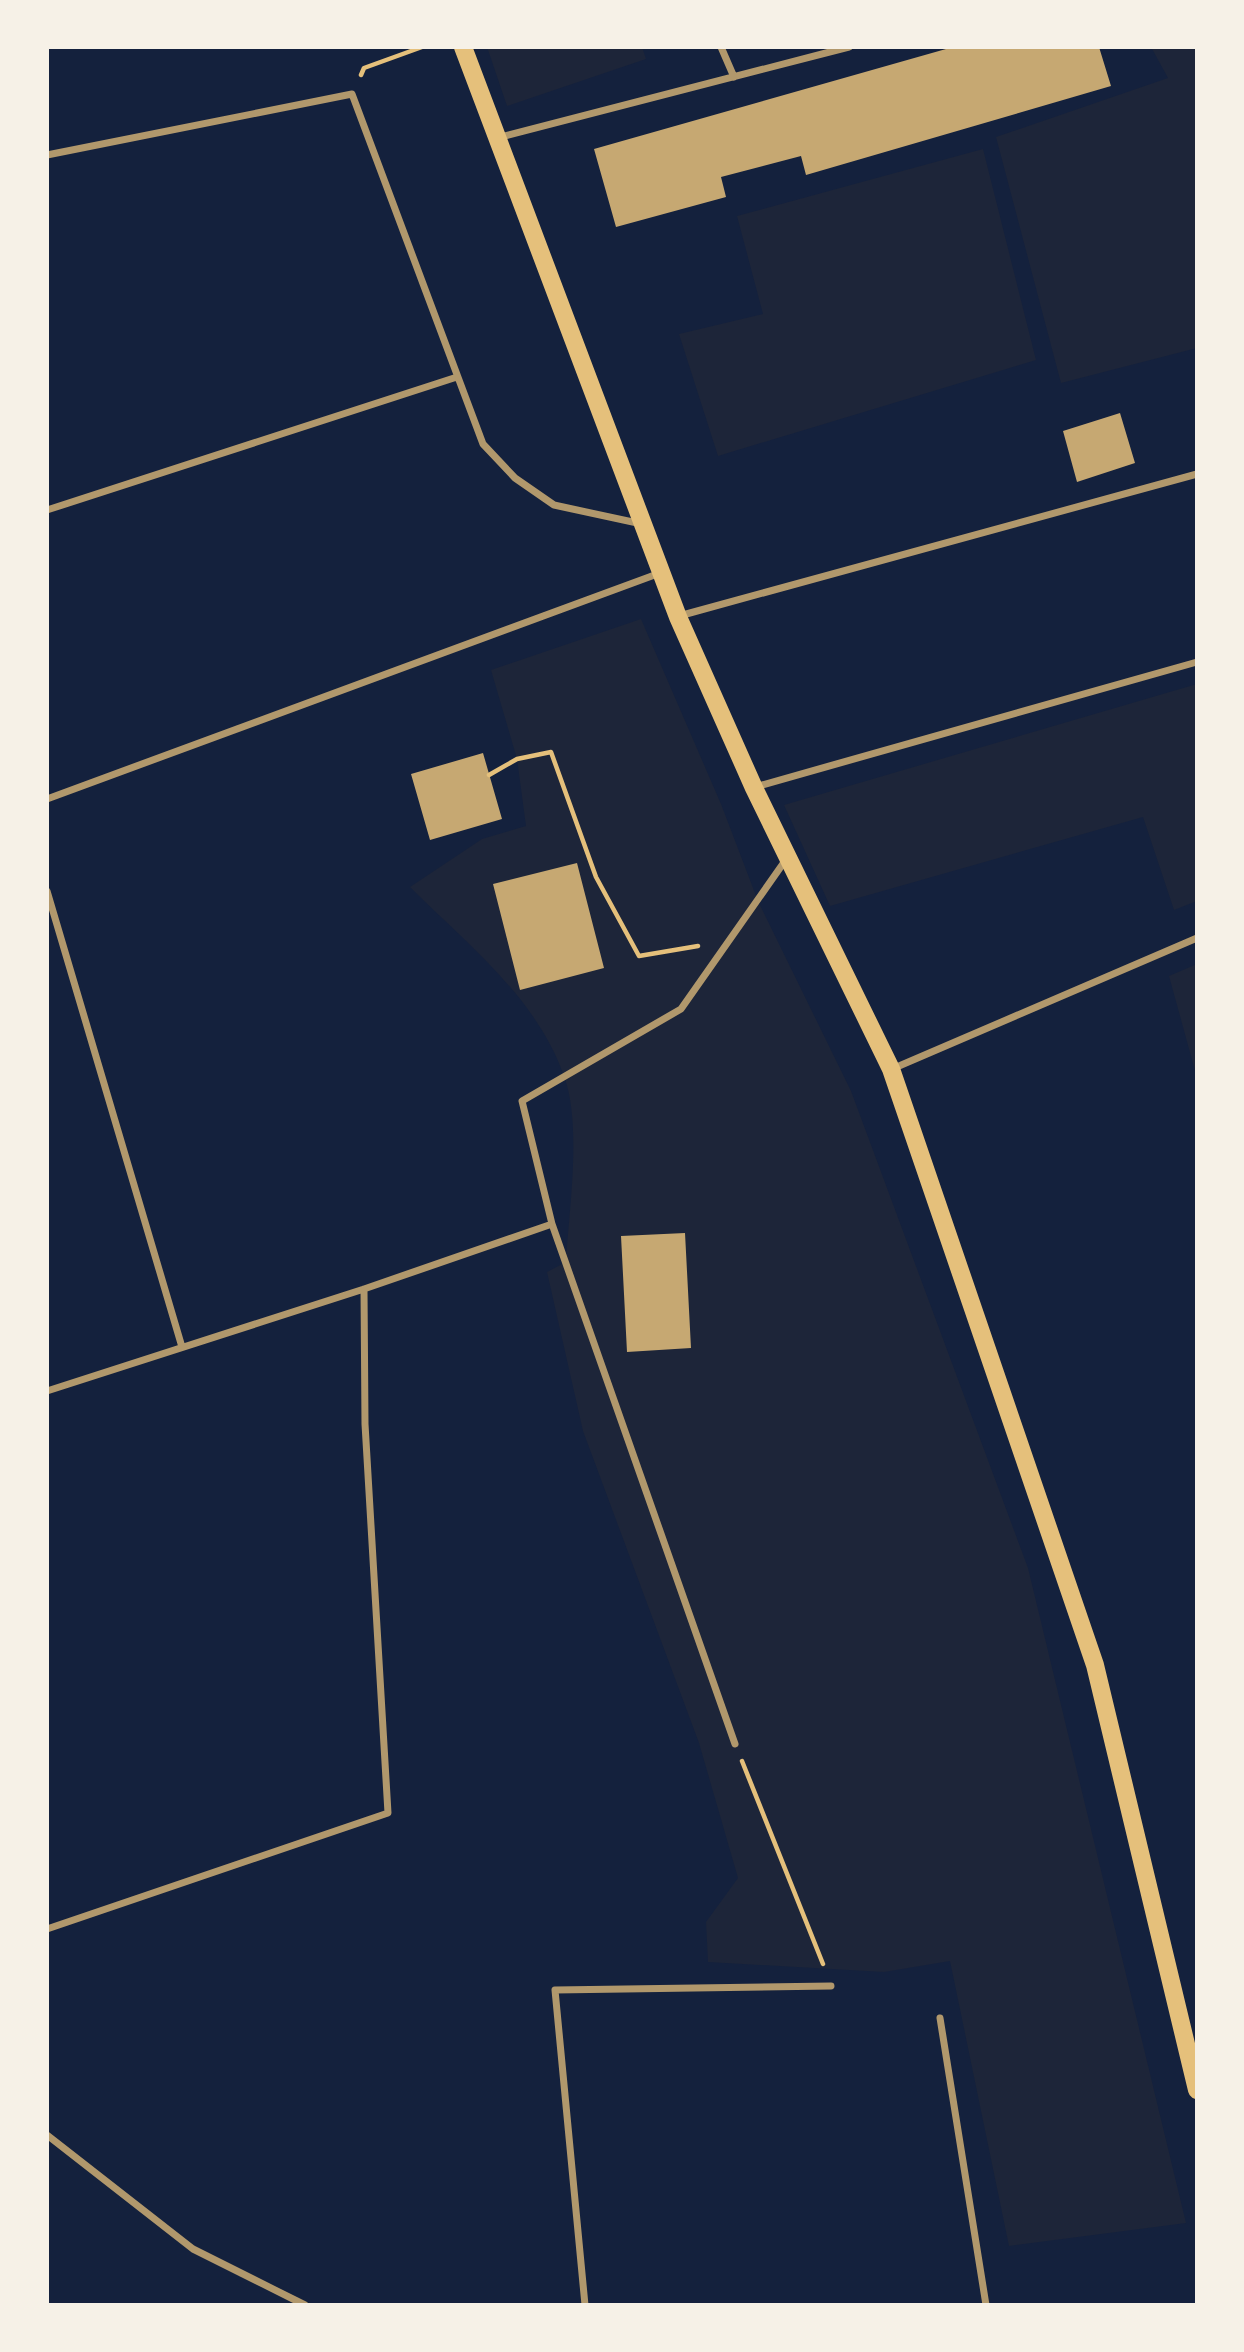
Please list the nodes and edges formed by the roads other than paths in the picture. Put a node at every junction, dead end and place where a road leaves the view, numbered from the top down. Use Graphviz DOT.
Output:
graph roads {
  1 [pos="463,47"];
  2 [pos="721,47"];
  3 [pos="849,47"];
  4 [pos="734,77"];
  5 [pos="497,138"];
  6 [pos="47,155"];
  7 [pos="457,376"];
  8 [pos="1197,474"];
  9 [pos="47,510"];
  10 [pos="642,524"];
  11 [pos="661,573"];
  12 [pos="678,617"];
  13 [pos="1197,662"];
  14 [pos="754,788"];
  15 [pos="47,799"];
  16 [pos="788,858"];
  17 [pos="47,891"];
  18 [pos="1197,938"];
  19 [pos="891,1069"];
  20 [pos="552,1224"];
  21 [pos="364,1289"];
  22 [pos="182,1347"];
  23 [pos="47,1391"];
  24 [pos="735,1744"];
  25 [pos="47,1930"];
  26 [pos="831,1986"];
  27 [pos="940,2018"];
  28 [pos="1197,2090"];
  29 [pos="47,2135"];
  30 [pos="305,2305"];
  31 [pos="585,2305"];
  32 [pos="986,2305"];
  1 -- 5 [label="main road"];
  2 -- 4 [label="street"];
  3 -- 4 [label="street"];
  4 -- 5 [label="street"];
  5 -- 10 [label="main road"];
  6 -- 7 [label="street"];
  7 -- 9 [label="street"];
  7 -- 10 [label="street"];
  8 -- 12 [label="street"];
  10 -- 11 [label="main road"];
  11 -- 12 [label="main road"];
  11 -- 15 [label="street"];
  12 -- 14 [label="main road"];
  13 -- 14 [label="street"];
  14 -- 16 [label="main road"];
  16 -- 19 [label="main road"];
  16 -- 20 [label="street"];
  17 -- 22 [label="street"];
  18 -- 19 [label="street"];
  19 -- 28 [label="main road"];
  20 -- 21 [label="street"];
  20 -- 24 [label="street"];
  21 -- 22 [label="street"];
  21 -- 25 [label="street"];
  22 -- 23 [label="street"];
  26 -- 31 [label="street"];
  27 -- 32 [label="street"];
  29 -- 30 [label="street"];
}
